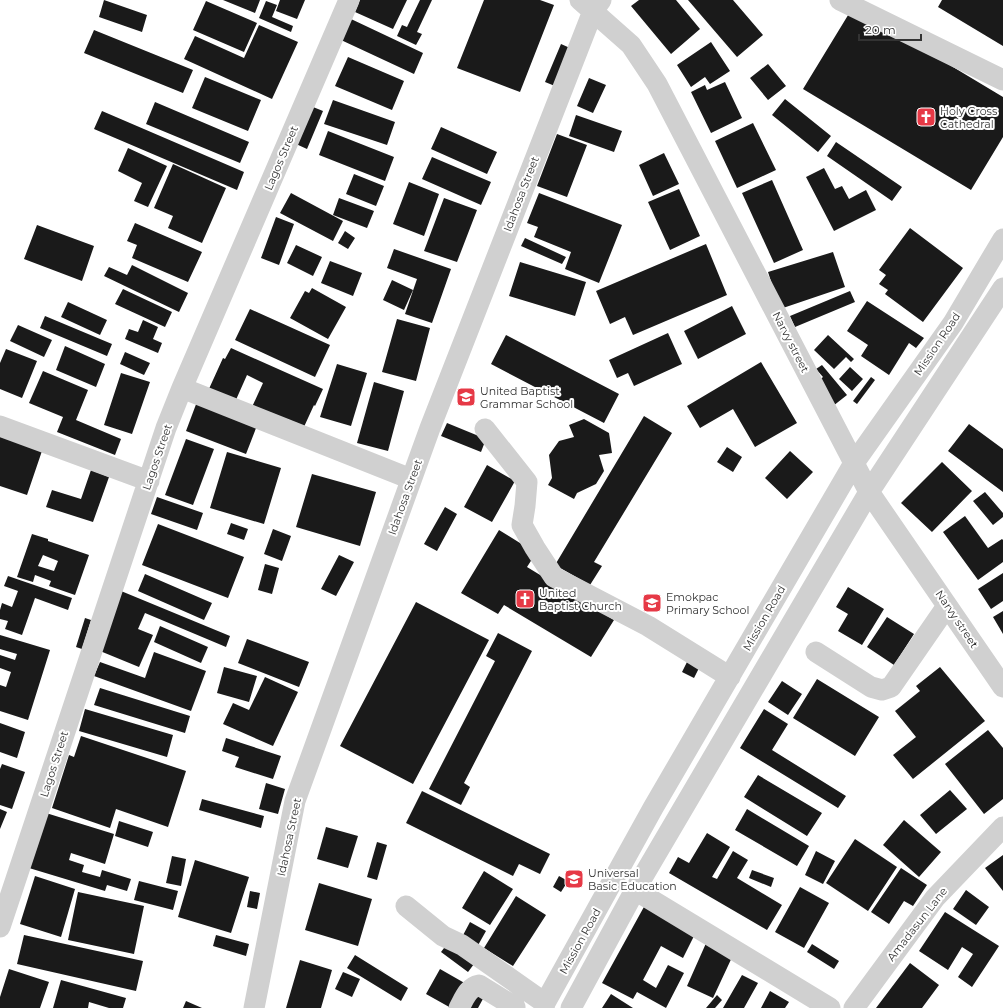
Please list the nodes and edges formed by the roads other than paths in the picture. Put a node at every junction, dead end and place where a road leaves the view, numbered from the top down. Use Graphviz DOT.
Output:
graph roads {
  1 [pos="348,0"];
  2 [pos="840,0"];
  3 [pos="591,4"];
  4 [pos="1003,80"];
  5 [pos="1003,239"];
  6 [pos="1003,288"];
  7 [pos="182,388"];
  8 [pos="0,426"];
  9 [pos="485,429"];
  10 [pos="854,463"];
  11 [pos="412,479"];
  12 [pos="149,481"];
  13 [pos="869,492"];
  14 [pos="947,606"];
  15 [pos="816,652"];
  16 [pos="730,677"];
  17 [pos="1003,686"];
  18 [pos="1003,827"];
  19 [pos="635,890"];
  20 [pos="406,906"];
  21 [pos="0,927"];
  22 [pos="544,1005"];
  23 [pos="254,1008"];
  24 [pos="459,1008"];
  25 [pos="515,1008"];
  26 [pos="570,1008"];
  27 [pos="830,1008"];
  28 [pos="854,1008"];
  1 -- 7 [label="street, Lagos Street"];
  2 -- 4 [label="street"];
  3 -- 10 [label="street, Narvy street"];
  3 -- 11 [label="street, Idahosa Street"];
  5 -- 10 [label="street, Mission Road"];
  6 -- 13 [label="street"];
  7 -- 11 [label="street"];
  7 -- 12 [label="street, Lagos Street"];
  8 -- 12 [label="street"];
  9 -- 16 [label="street"];
  10 -- 13 [label="street, Narvy street"];
  10 -- 16 [label="street, Mission Road"];
  11 -- 23 [label="street, Idahosa Street"];
  12 -- 21 [label="street, Lagos Street"];
  13 -- 14 [label="street, Narvy street"];
  13 -- 19 [label="street"];
  14 -- 15 [label="street"];
  14 -- 17 [label="street, Narvy street"];
  16 -- 22 [label="street, Mission Road"];
  18 -- 28 [label="street, Amadasun Lane"];
  19 -- 26 [label="street"];
  19 -- 27 [label="street"];
  20 -- 22 [label="street"];
  24 -- 25 [label="street"];
}
